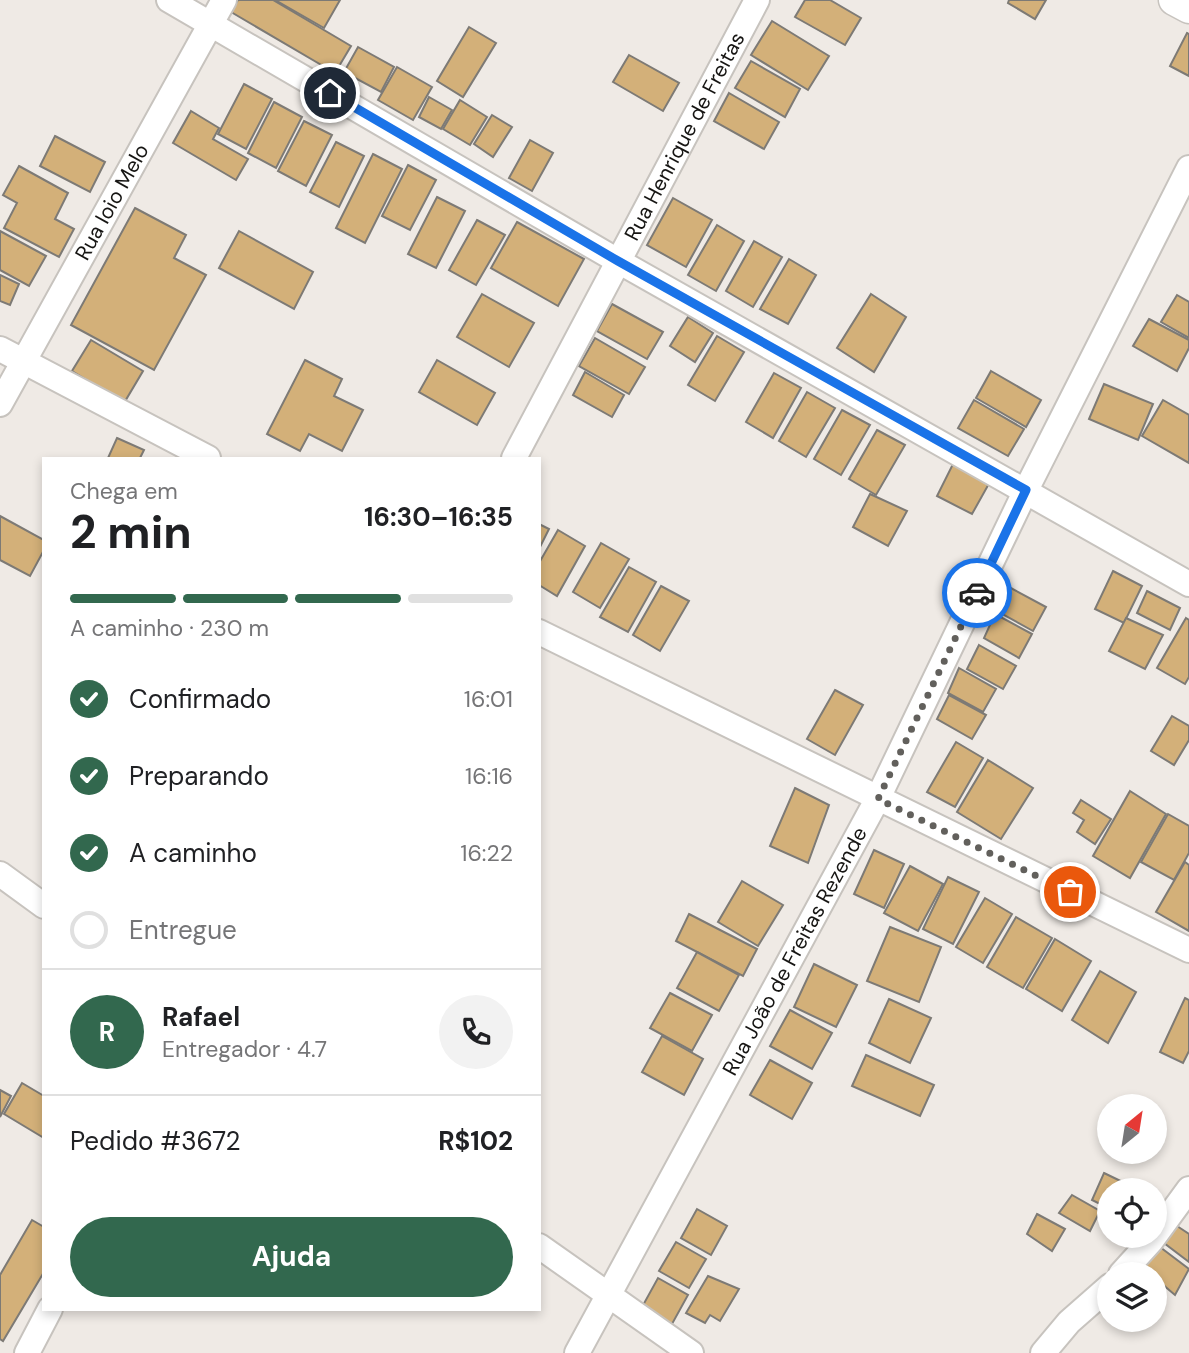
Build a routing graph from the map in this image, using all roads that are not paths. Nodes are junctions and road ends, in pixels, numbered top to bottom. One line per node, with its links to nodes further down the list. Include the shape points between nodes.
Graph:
1 (169, 0): 6 (street)
2 (224, 0): 6 (street, Rua Ioio Melo)
3 (757, 0): 8 (street, Rua Henrique de Freitas)
4 (1174, 0): 5 (street)
5 (1189, 8)
6 (210, 23): 8 (street); 10 (street, Rua Ioio Melo)
7 (1189, 168): 14 (street, Rua João de Freitas Rezende)
8 (618, 261): 13 (street, Rua Henrique de Freitas); 14 (street)
9 (0, 349): 10 (street)
10 (23, 359): 11 (street, Rua Ioio Melo); 12 (street)
11 (0, 404)
12 (206, 457)
13 (515, 457)
14 (1026, 490): 15 (street); 17 (street, Rua João de Freitas Rezende)
15 (1189, 584)
16 (541, 633): 17 (street)
17 (878, 799): 20 (street); 24 (street, Rua João de Freitas Rezende)
18 (0, 874): 19 (street)
19 (42, 905)
20 (1189, 950)
21 (1189, 1189): 23 (street)
22 (541, 1247): 24 (street)
23 (1132, 1262)
24 (609, 1293): 28 (street, Rua João de Freitas Rezende); 29 (street)
25 (1097, 1297): 30 (street)
26 (49, 1311): 27 (street)
27 (27, 1353)
28 (577, 1353)
29 (691, 1353)
30 (1043, 1353)

